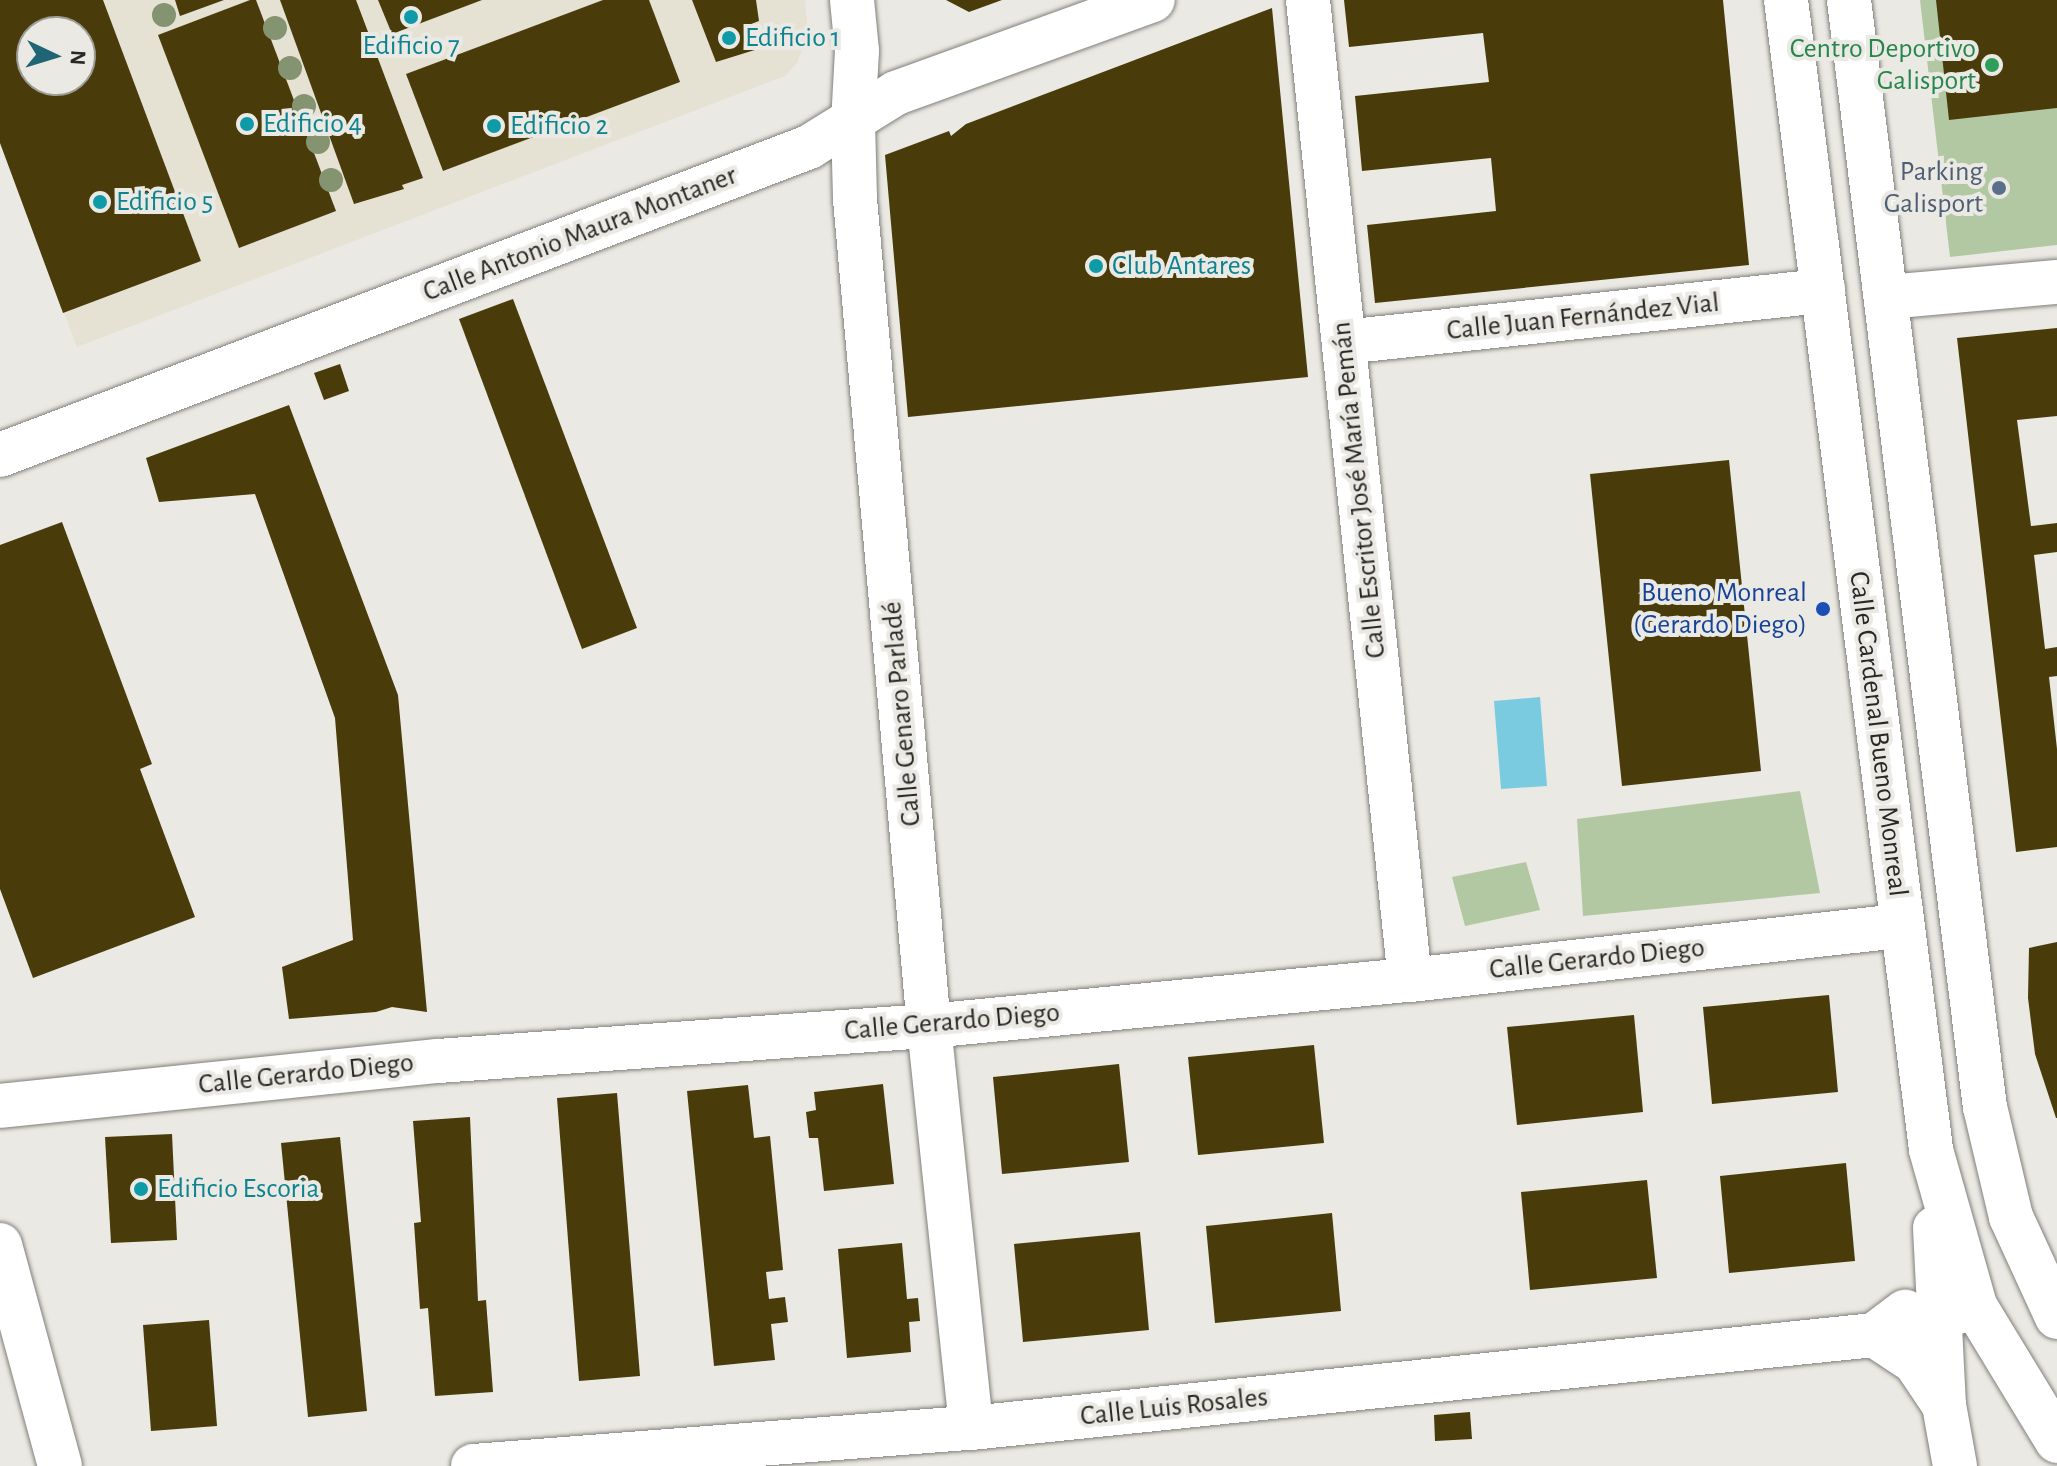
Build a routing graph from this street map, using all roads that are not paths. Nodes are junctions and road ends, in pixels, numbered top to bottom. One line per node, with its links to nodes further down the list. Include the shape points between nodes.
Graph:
1 (852, 0): 6 (street, Calle Genaro Parladé, via 857,51)
2 (1153, 0): 6 (street, Calle Antonio Maura Montaner, via 896,93)
3 (1308, 0): 10 (street, Calle Escritor José María Pemán)
4 (1786, 0): 8 (street, Calle Cardenal Bueno Monreal)
5 (1849, 0): 9 (street)
6 (853, 122): 11 (street, Calle Antonio Maura Montaner, via 809,147); 14 (street, Calle Genaro Parladé, via 855,199)
7 (2057, 282): 9 (street)
8 (1823, 291): 10 (street, Calle Juan Fernández Vial); 12 (street, Calle Cardenal Bueno Monreal)
9 (1888, 297): 19 (street, via 1985,1107 2011,1217)
10 (1344, 342): 13 (street, Calle Escritor José María Pemán)
11 (0, 455)
12 (1902, 926): 13 (street, Calle Gerardo Diego); 16 (street, Calle Cardenal Bueno Monreal)
13 (1410, 980): 14 (street, Calle Gerardo Diego)
14 (929, 1026): 15 (street, Calle Gerardo Diego, via 438,1061); 24 (street, Calle Genaro Parladé)
15 (0, 1106)
16 (1931, 1150): 18 (street); 20 (street, Calle Cardenal Bueno Monreal)
17 (0, 1245): 26 (street)
18 (1937, 1271): 20 (street); 22 (street, via 1917,1301)
19 (2057, 1317)
20 (1955, 1322): 21 (street, Calle Luis Rosales, via 2004,1301 2026,1306); 22 (street, Calle Luis Rosales); 23 (street); 25 (street, Calle Cardenal Bueno Monreal)
21 (2057, 1324)
22 (1874, 1335): 23 (street, via 1915,1362); 24 (street, Calle Luis Rosales)
23 (1944, 1405): 28 (street)
24 (971, 1428): 27 (street, Calle Luis Rosales)
25 (2057, 1441)
26 (60, 1466)
27 (473, 1466)
28 (1955, 1466)

